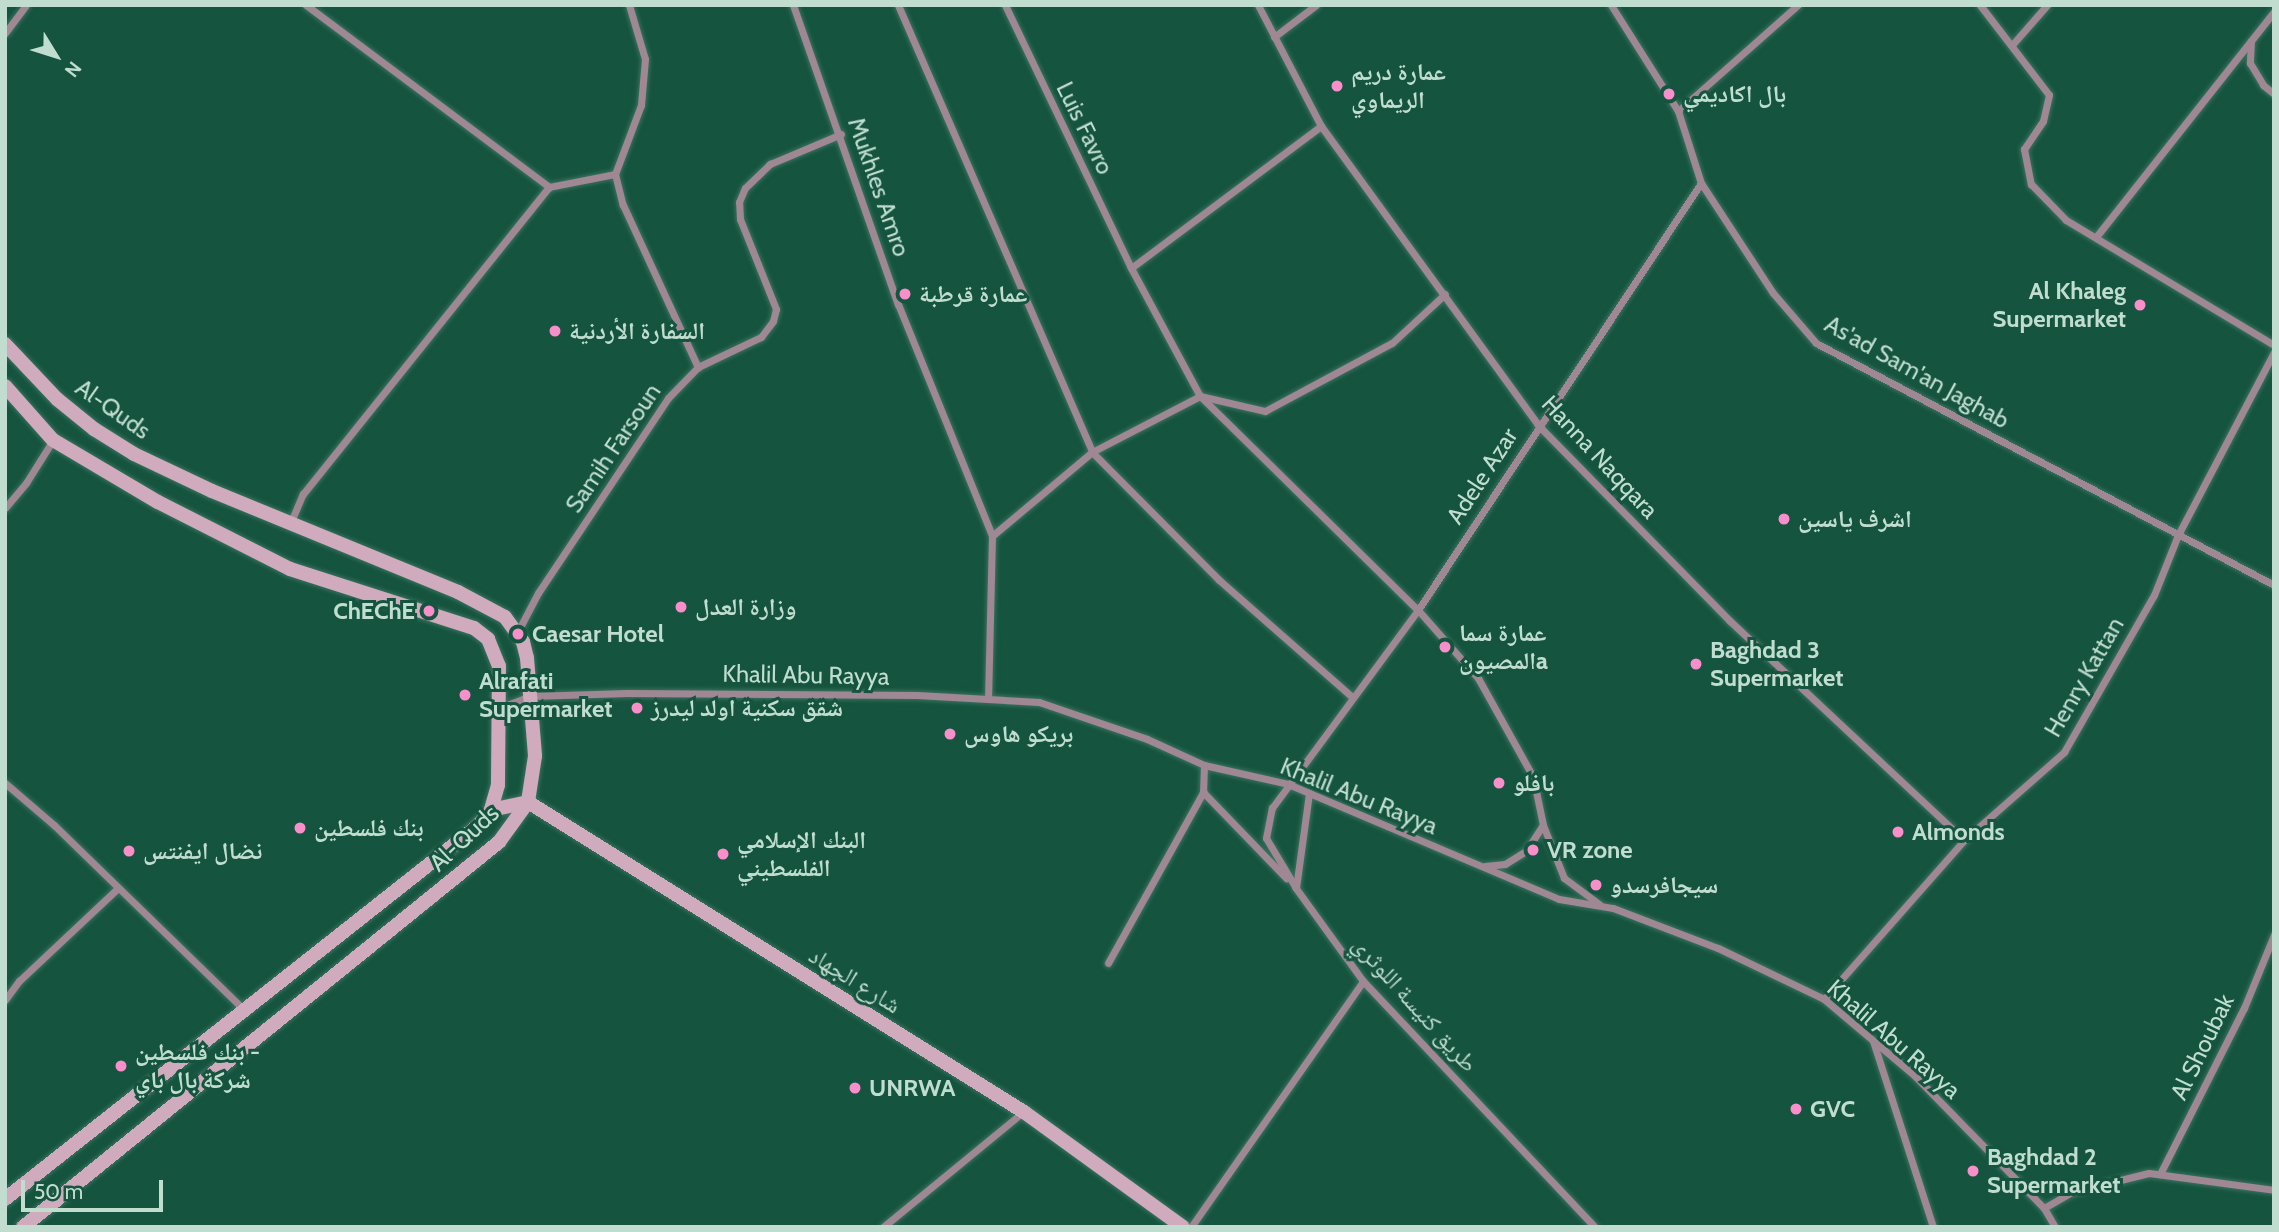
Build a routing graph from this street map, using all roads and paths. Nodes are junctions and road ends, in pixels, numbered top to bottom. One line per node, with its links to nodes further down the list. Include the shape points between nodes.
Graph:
1 (26, 5): 14 (street)
2 (306, 5): 24 (street)
3 (629, 5): 22 (street, via 645,59 641,105)
4 (793, 5): 21 (street, Mukhles Amro)
5 (898, 5): 36 (street)
6 (1005, 5): 26 (street, Luis Favro)
7 (1258, 5): 15 (street, Hanna Naqqara)
8 (1316, 5): 15 (street)
9 (1611, 5): 19 (street, As'ad Sam'an Jaghab)
10 (1798, 5): 19 (street)
11 (1980, 5): 17 (street)
12 (2047, 5): 17 (street)
13 (2274, 12): 16 (street)
14 (5, 33)
15 (1275, 37): 20 (street, Hanna Naqqara)
16 (2251, 41): 18 (street, via 2250,63); 25 (street)
17 (2012, 46): 25 (street, via 2049,95 2043,121 2024,149 2031,184 2066,220)
18 (2274, 94)
19 (1678, 111): 23 (street, As'ad Sam'an Jaghab)
20 (1321, 126): 26 (street); 27 (street, Hanna Naqqara)
21 (841, 134): 31 (street, Samih Farsoun, via 770,164 745,188 739,202 740,219 776,309 773,321 761,337); 40 (street, Mukhles Amro, via 898,304)
22 (615, 174): 24 (street); 31 (street, via 623,205)
23 (1701, 183): 34 (street, Adele Azar); 39 (street, As'ad Sam'an Jaghab, via 1773,293 1816,342)
24 (549, 187): 38 (street, via 303,494)
25 (2096, 237): 29 (street)
26 (1131, 268): 33 (street, Luis Favro)
27 (1446, 294): 33 (street, via 1392,343 1265,411); 34 (street, Hanna Naqqara)
28 (5, 344): 38 (street, Al-Quds, via 57,399 94,429 145,459)
29 (2274, 345)
30 (2274, 352): 39 (street, Henry Kattan)
31 (698, 367): 43 (street, Samih Farsoun, via 668,398 538,593)
32 (5, 386): 35 (street, Al-Quds)
33 (1200, 396): 36 (street); 42 (street, Luis Favro)
34 (1538, 425): 42 (street, Adele Azar); 56 (street, Hanna Naqqara, via 1730,621)
35 (53, 440): 37 (street); 47 (street, Al-Quds, via 258,555 474,628 488,639 499,666)
36 (1092, 452): 40 (street); 45 (street, via 1219,580)
37 (5, 508)
38 (290, 524): 43 (street, Al-Quds, via 486,604)
39 (2178, 534): 41 (street, As'ad Sam'an Jaghab); 56 (street, Henry Kattan, via 2154,595 2064,752)
40 (992, 536): 46 (street)
41 (2274, 585)
42 (1418, 610): 45 (street, Adele Azar); 55 (street, Luis Favro, via 1478,678 1532,777)
43 (517, 633): 44 (street, Al-Quds, via 527,658)
44 (530, 696): 46 (street, Khalil Abu Rayya, via 791,693); 47 (street, Khalil Abu Rayya); 53 (street, Al-Quds, via 535,756)
45 (1352, 697): 50 (street, Adele Azar)
46 (988, 699): 48 (street, Khalil Abu Rayya, via 1039,702 1147,739)
47 (499, 708): 54 (street, Al-Quds, via 498,785)
48 (1204, 765): 50 (street, Khalil Abu Rayya); 51 (street)
49 (5, 783): 58 (street)
50 (1288, 784): 52 (street, Khalil Abu Rayya); 59 (street, Adele Azar, via 1272,808 1266,838)
51 (1203, 793): 59 (street, طريق كنيسة اللوثري); 62 (street)
52 (1309, 793): 57 (street, Khalil Abu Rayya); 59 (street)
53 (528, 802): 54 (street); 68 (street, شارع الجهاد); 73 (street, Al-Quds, via 499,842)
54 (491, 810): 66 (street, Al-Quds, via 475,828)
55 (1544, 825): 57 (street, via 1526,851 1505,864); 60 (street, Luis Favro, via 1564,878)
56 (1964, 840): 64 (street, Henry Kattan)
57 (1482, 866): 60 (street, Khalil Abu Rayya, via 1559,900)
58 (118, 888): 65 (street, via 19,981); 66 (street)
59 (1296, 888): 63 (street, طريق كنيسة اللوثري)
60 (1603, 907): 64 (street, Khalil Abu Rayya, via 1718,948)
61 (2274, 935): 69 (street, Al Shoubak, via 2244,1008)
62 (1108, 963)
63 (1363, 981): 76 (street); 77 (street, طريق كنيسة اللوثري)
64 (1824, 999): 67 (street, Khalil Abu Rayya)
65 (5, 1000)
66 (243, 1009): 71 (street, Al-Quds)
67 (1873, 1040): 72 (street, Khalil Abu Rayya, via 1915,1076); 78 (street)
68 (1024, 1112): 74 (street); 75 (street, شارع الجهاد)
69 (2160, 1174): 70 (street); 72 (street, via 2072,1192)
70 (2274, 1190)
71 (5, 1199)
72 (2044, 1208): 79 (street, Khalil Abu Rayya)
73 (23, 1227)
74 (883, 1227)
75 (1183, 1227)
76 (1191, 1227)
77 (1595, 1227)
78 (1933, 1227)
79 (2056, 1227)

